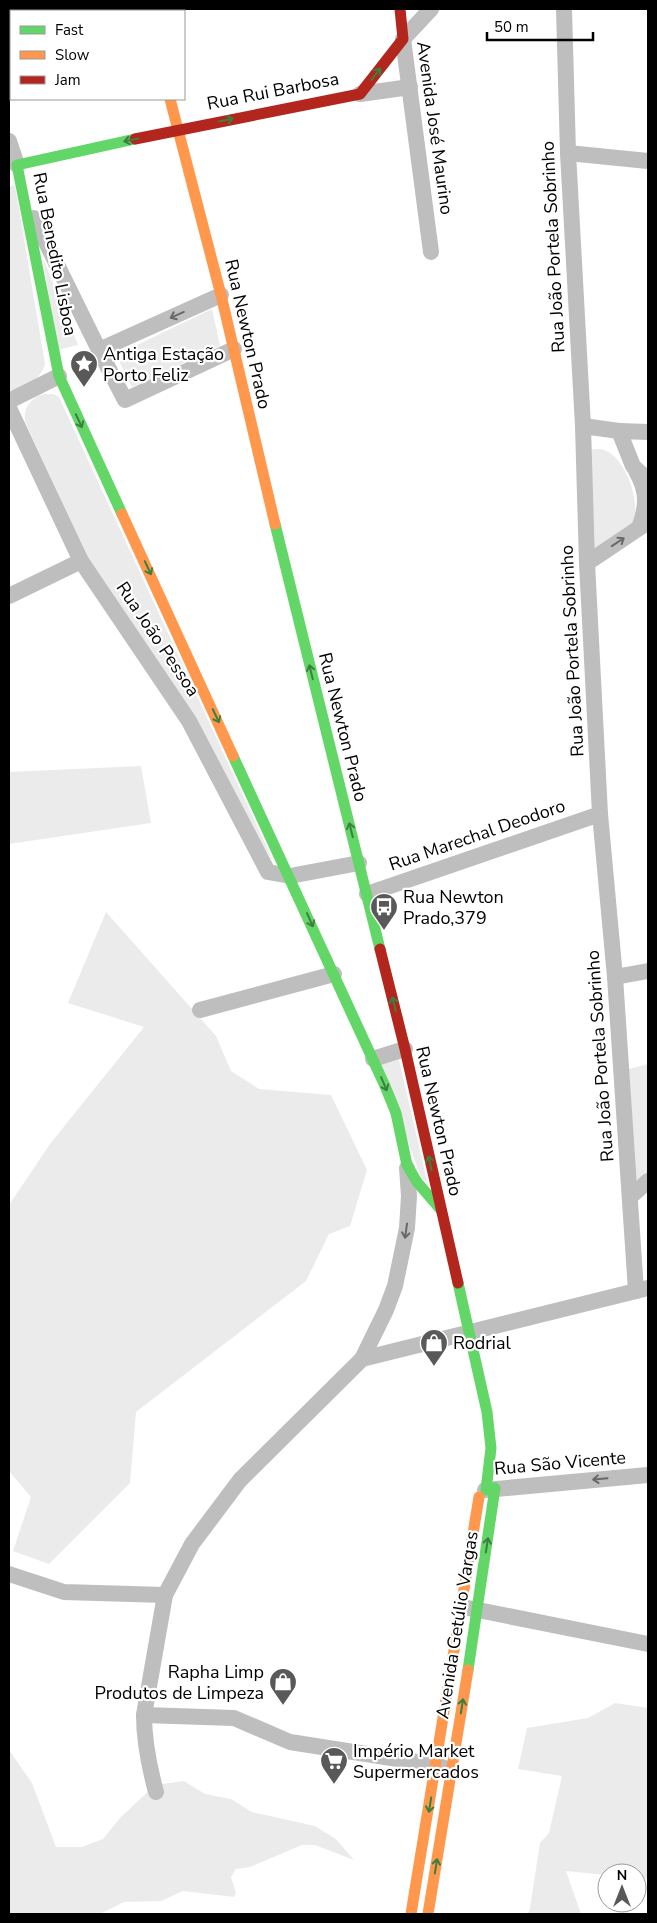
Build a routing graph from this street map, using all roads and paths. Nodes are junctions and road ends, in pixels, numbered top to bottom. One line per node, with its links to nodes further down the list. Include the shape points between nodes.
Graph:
1 (400, 9): 4 (street, Avenida José Maurino)
2 (431, 9): 4 (street, Rua Rui Barbosa)
3 (564, 9): 10 (street, Rua João Portela Sobrinho)
4 (403, 39): 5 (street, Avenida José Maurino); 6 (street, Rua Rui Barbosa, one-way to 4)
5 (410, 87): 6 (street, Rua Rui Barbosa); 14 (street, Avenida José Maurino)
6 (360, 94): 8 (street, Rua Rui Barbosa, one-way to 6)
7 (170, 100): 8 (street, Rua Newton Prado)
8 (178, 130): 12 (street, Rua Rui Barbosa, one-way to 12); 15 (street, Rua Newton Prado)
9 (9, 141): 12 (street, Rua Benedito Lisboa)
10 (568, 153): 11 (street); 21 (street, Rua João Portela Sobrinho)
11 (648, 161)
12 (17, 165): 13 (street, Rua Benedito Lisboa)
13 (26, 203): 17 (street); 18 (street, Rua Benedito Lisboa)
14 (431, 252)
15 (221, 295): 16 (street, Rua Newton Prado); 17 (street, one-way to 17)
16 (234, 349): 17 (street, via 125,400); 31 (street, Rua Newton Prado, one-way to 16, via 288,582)
17 (99, 350)
18 (59, 376): 19 (street); 32 (street, Rua Benedito Lisboa, one-way to 32)
19 (9, 401)
20 (9, 408): 27 (street, Rua João Pessoa)
21 (583, 426): 22 (street); 28 (street, Rua João Portela Sobrinho)
22 (619, 431): 23 (street); 24 (street)
23 (648, 432)
24 (633, 466): 25 (street); 26 (street, via 643,483)
25 (648, 480)
26 (644, 525): 28 (street, one-way to 26)
27 (81, 561): 29 (street); 32 (street, Rua João Pessoa, via 189,721 268,872)
28 (587, 563): 30 (street, Rua João Portela Sobrinho)
29 (9, 596)
30 (600, 814): 33 (street, Rua Marechal Deodoro); 36 (street, Rua João Portela Sobrinho)
31 (359, 863): 32 (street); 33 (street, Rua Newton Prado)
32 (290, 876): 35 (street, Rua Benedito Lisboa, one-way to 35)
33 (367, 894): 38 (street, Rua Newton Prado, one-way to 33)
34 (648, 972): 36 (street)
35 (334, 974): 37 (street); 39 (street, Rua Benedito Lisboa)
36 (615, 977): 42 (street, Rua João Portela Sobrinho)
37 (200, 1010)
38 (405, 1049): 39 (street); 43 (street, Rua Newton Prado, one-way to 38)
39 (373, 1059): 40 (street, Rua Benedito Lisboa, one-way to 40, via 396,1114)
40 (407, 1165): 43 (street); 46 (street, one-way to 46, via 410,1196 402,1258 386,1310)
41 (648, 1181): 42 (street)
42 (630, 1197): 44 (street, Rua João Portela Sobrinho)
43 (441, 1210): 45 (street, Rua Newton Prado)
44 (642, 1290): 45 (street)
45 (470, 1334): 46 (street); 48 (street, Avenida Getúlio Vargas, via 487,1412 491,1448)
46 (362, 1359): 50 (street, via 240,1480 192,1544)
47 (648, 1475): 48 (street, Rua São Vicente, one-way to 48)
48 (486, 1492): 51 (street, Avenida Getúlio Vargas); 52 (street, Avenida Getúlio Vargas, one-way to 48)
49 (9, 1574): 50 (street, via 64,1592)
50 (165, 1595): 54 (street)
51 (461, 1607): 52 (street); 55 (street, Avenida Getúlio Vargas)
52 (478, 1610): 53 (street); 56 (street, Avenida Getúlio Vargas, one-way to 52)
53 (648, 1644)
54 (144, 1714): 55 (street, via 234,1718 290,1742); 57 (street, via 147,1761)
55 (436, 1765): 56 (street); 58 (street, Avenida Getúlio Vargas, one-way to 58)
56 (451, 1770): 59 (street, Avenida Getúlio Vargas, one-way to 56)
57 (156, 1792)
58 (417, 1884): 59 (street); 60 (street, Avenida Getúlio Vargas)
59 (433, 1887): 61 (street, Avenida Getúlio Vargas)
60 (411, 1914)
61 (428, 1914)

